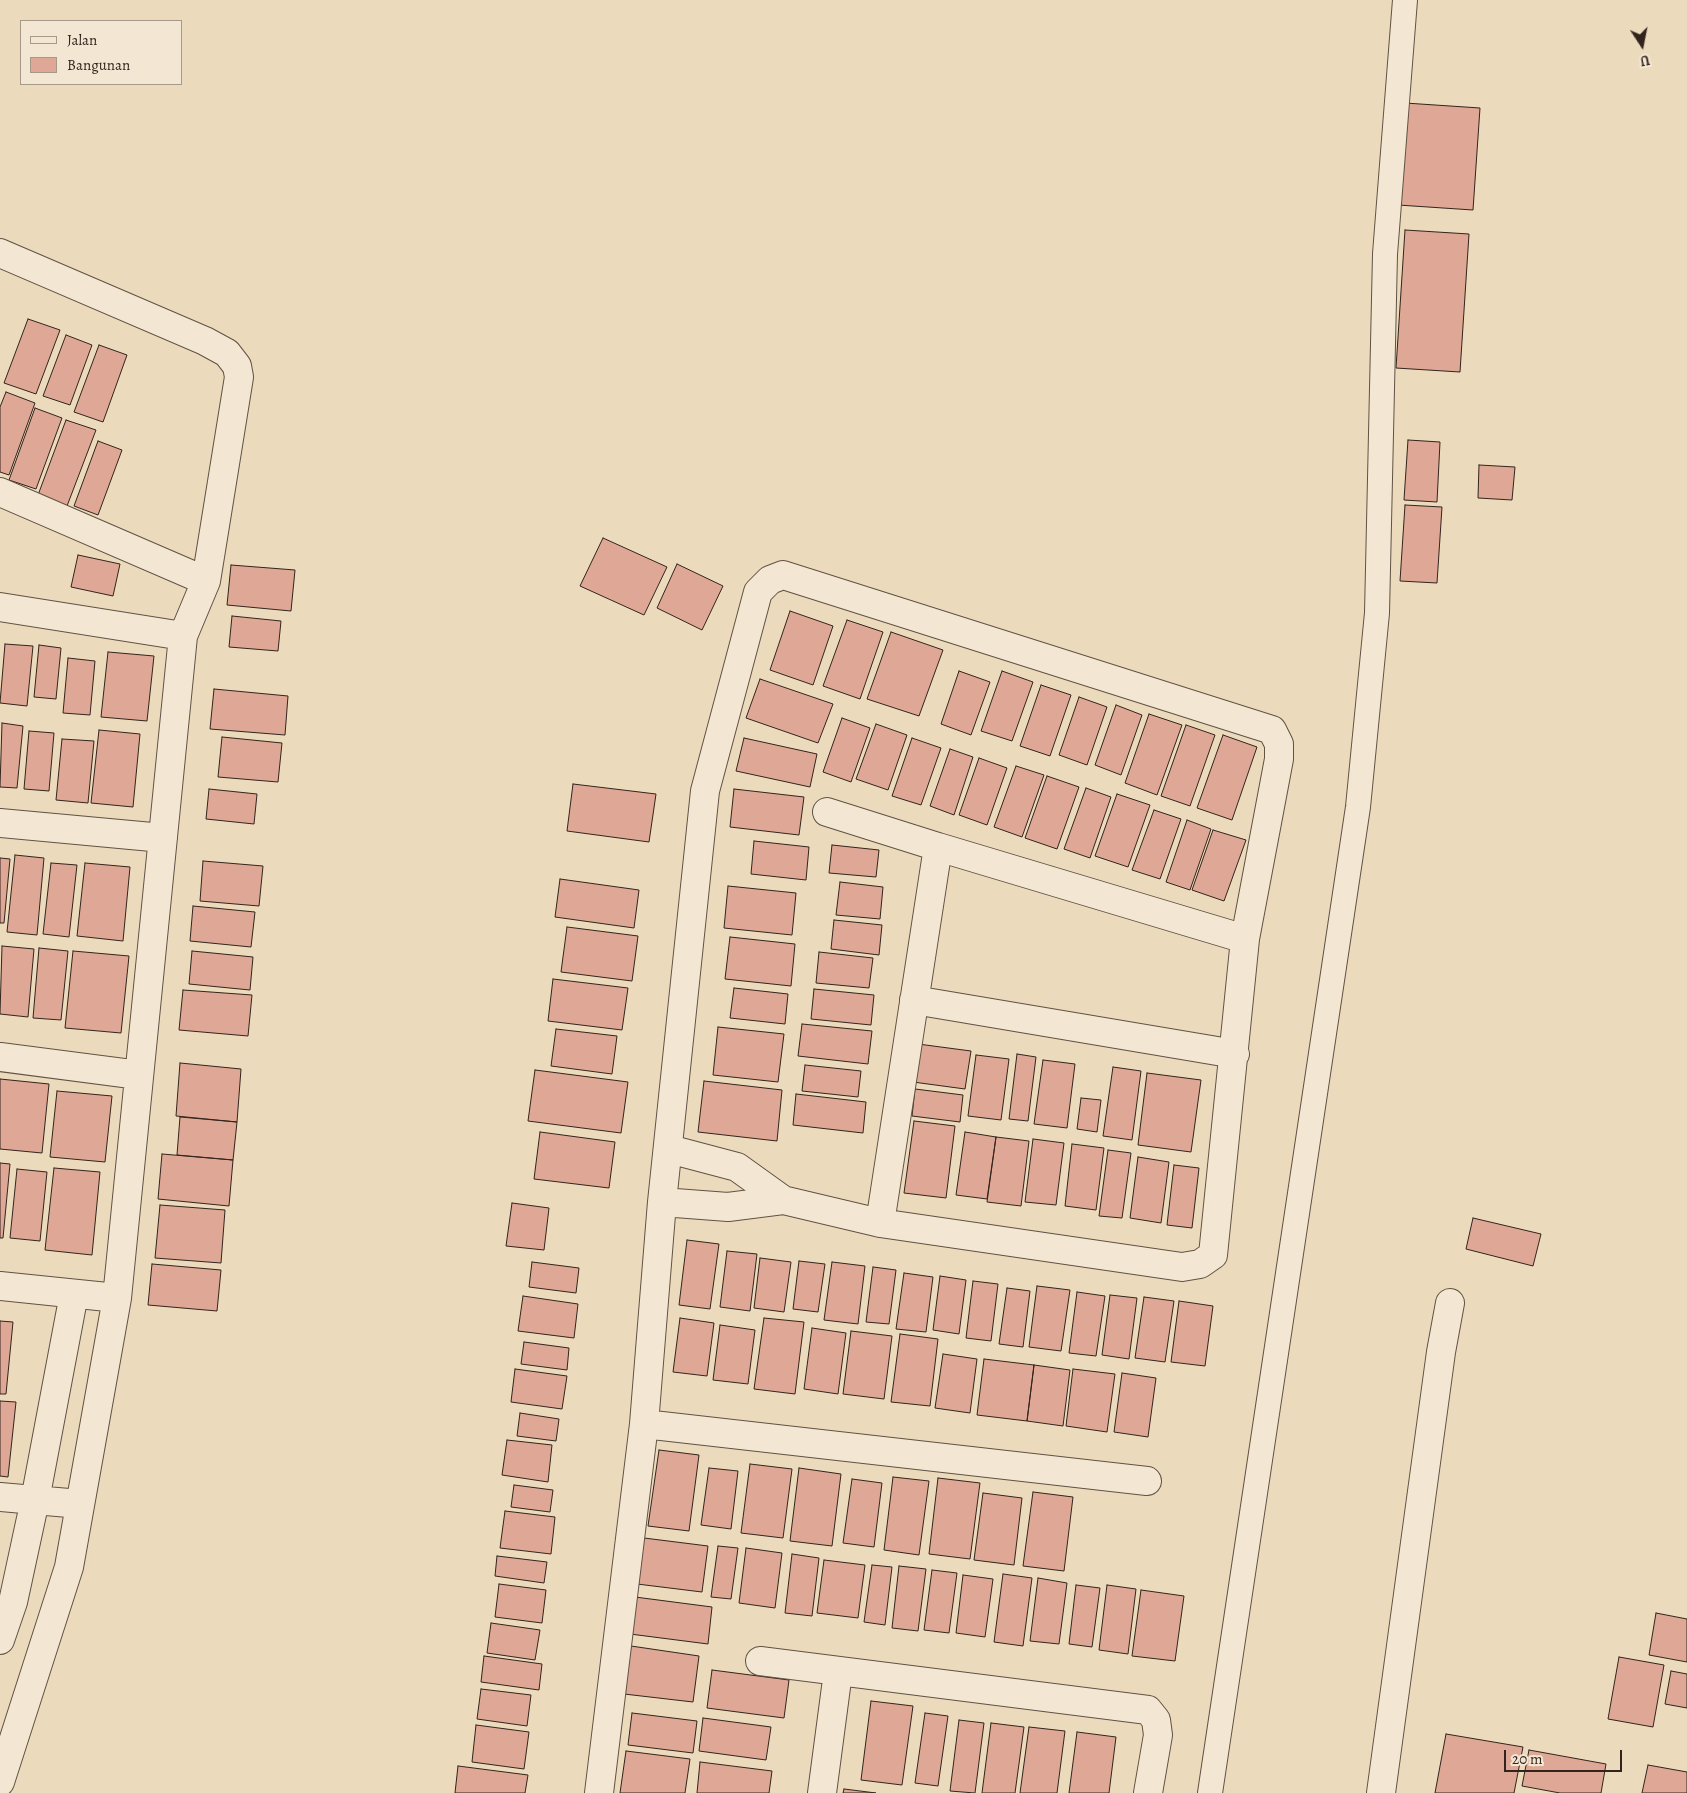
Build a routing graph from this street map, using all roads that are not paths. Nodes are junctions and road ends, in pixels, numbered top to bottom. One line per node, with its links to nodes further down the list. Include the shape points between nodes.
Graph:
1 (1405, 0): 36 (lane, via 1386,254 1378,613 1358,807)
2 (0, 253): 4 (street, via 205,341 233,359 239,377 238,390)
3 (0, 492): 4 (street)
4 (206, 580): 6 (street)
5 (0, 608): 6 (street)
6 (183, 636): 9 (street)
7 (827, 812): 10 (street)
8 (0, 823): 9 (street)
9 (163, 838): 15 (street)
10 (938, 847): 11 (street); 12 (street)
11 (1245, 939): 13 (street); 16 (street, via 1280,759 1279,744 1272,730 783,575 770,580 758,592 705,791)
12 (914, 1000): 13 (street); 19 (street)
13 (1235, 1054): 19 (street, via 1213,1255 1200,1264 1182,1267)
14 (0, 1057): 15 (street)
15 (139, 1075): 22 (street)
16 (669, 1149): 17 (street, via 737,1167); 18 (street)
17 (783, 1200): 18 (street, via 728,1207); 19 (street)
18 (662, 1202): 24 (street)
19 (880, 1223)
20 (0, 1286): 21 (street)
21 (74, 1294): 22 (street); 27 (street)
22 (117, 1298): 28 (street)
23 (1450, 1303): 37 (street)
24 (644, 1424): 25 (street); 33 (street)
25 (1147, 1481)
26 (0, 1497): 27 (street)
27 (35, 1500): 28 (street); 29 (street, via 13,1602)
28 (80, 1504): 32 (street, via 69,1567)
29 (0, 1640)
30 (760, 1662): 31 (street)
31 (838, 1672): 34 (street); 35 (street, via 1148,1710 1156,1720 1158,1736)
32 (0, 1782)
33 (599, 1793)
34 (822, 1793)
35 (1148, 1793)
36 (1210, 1793)
37 (1381, 1793)

